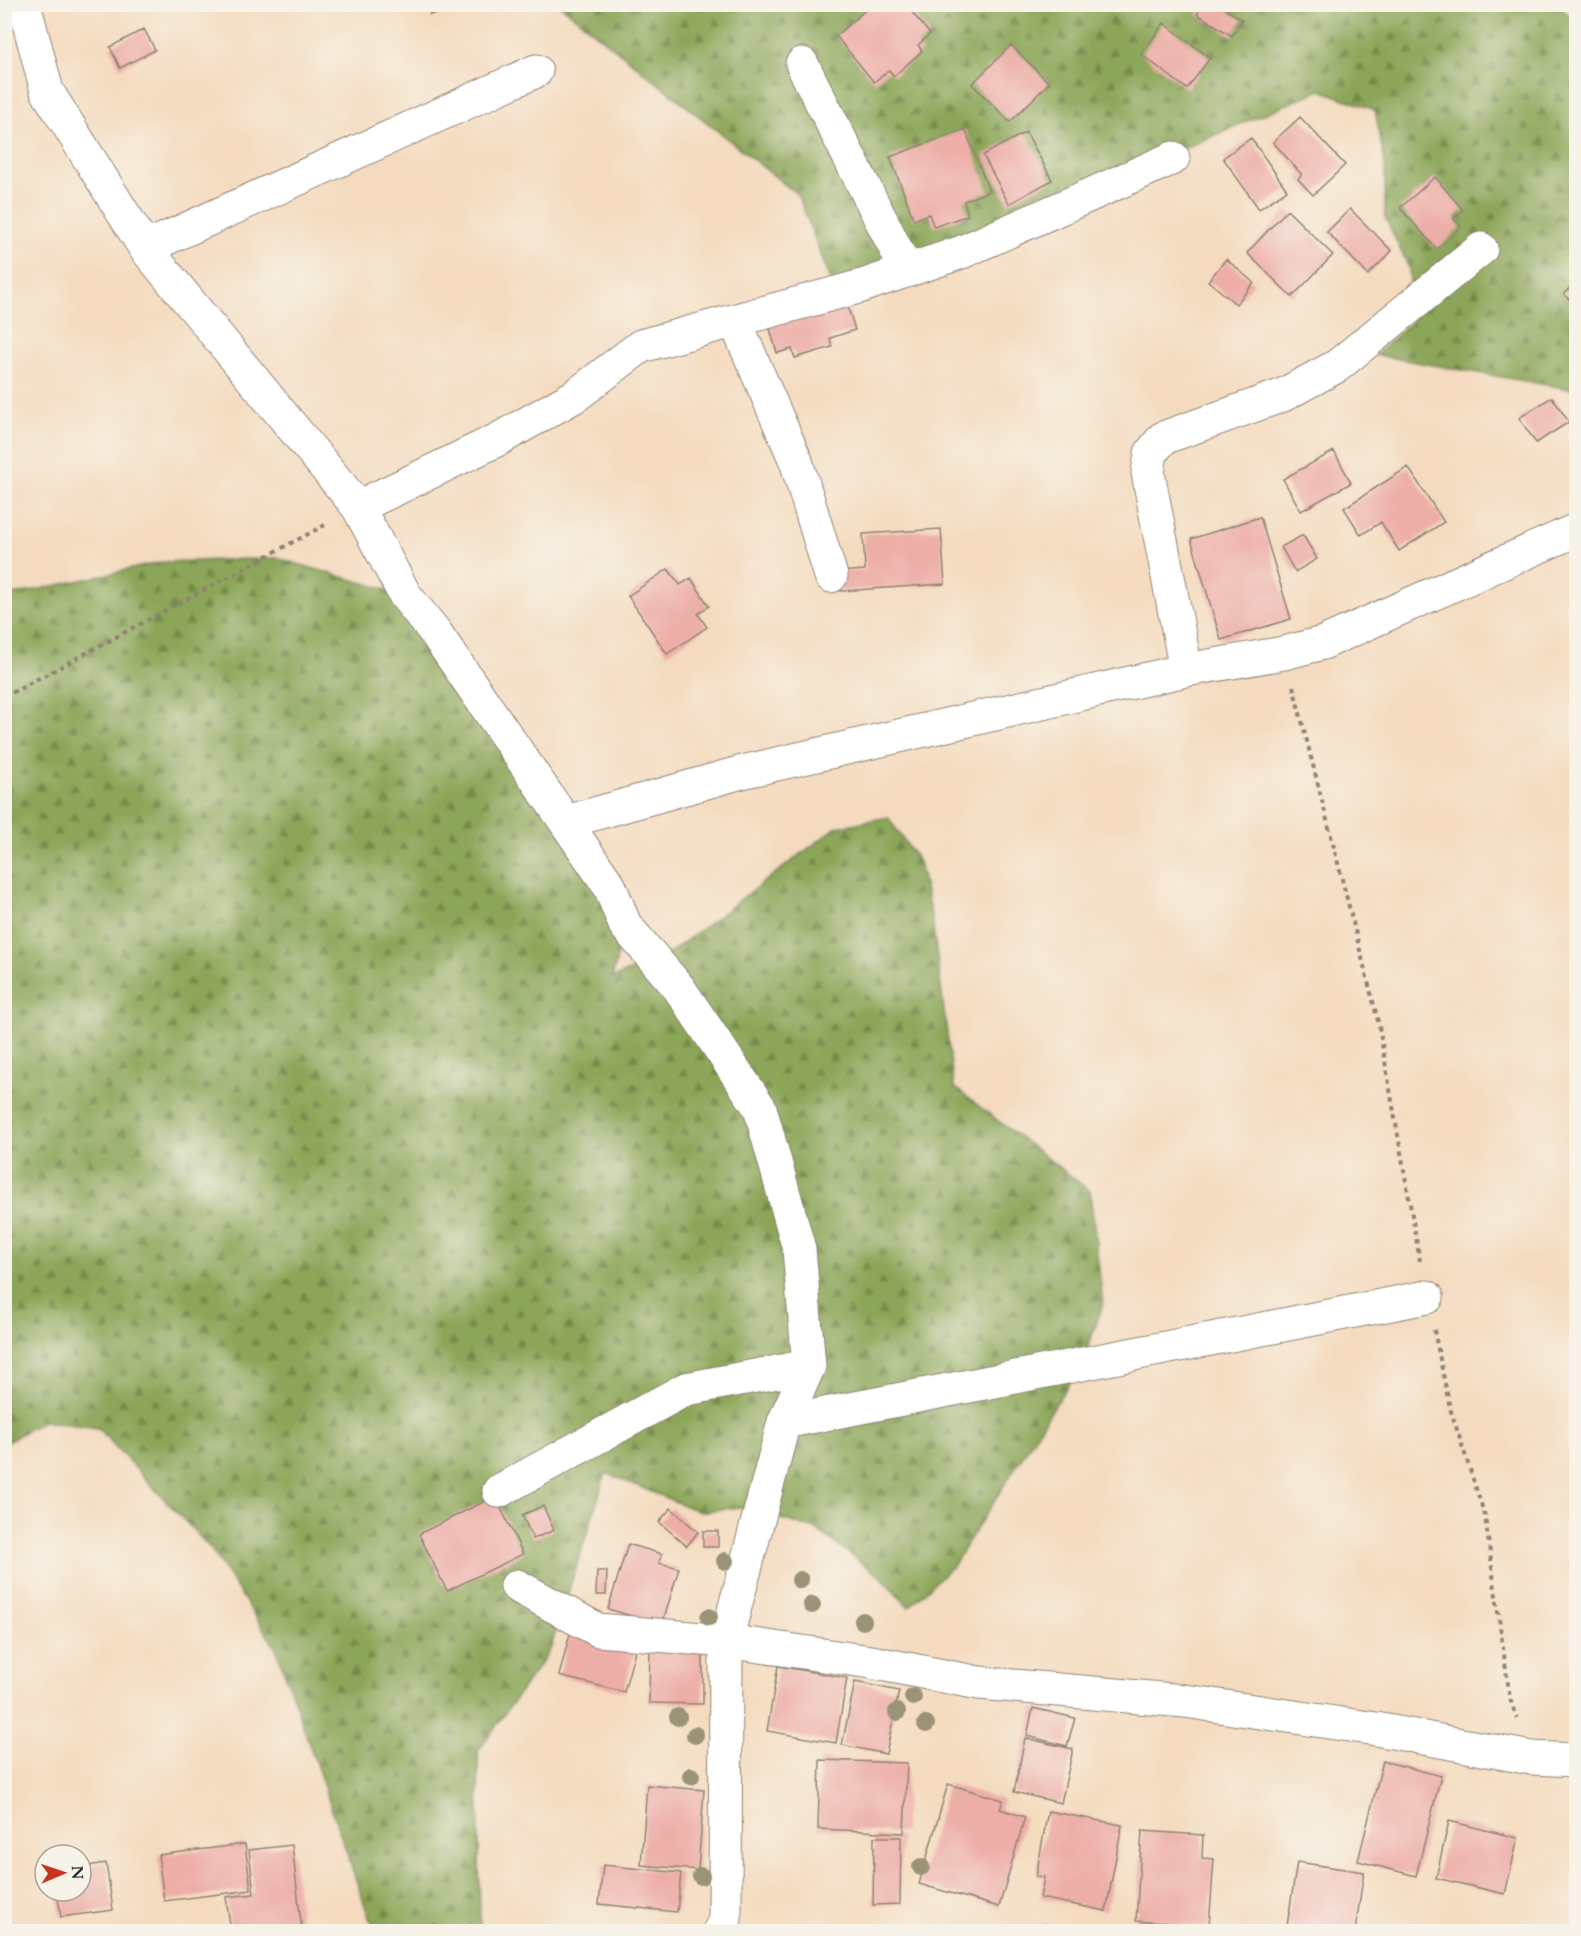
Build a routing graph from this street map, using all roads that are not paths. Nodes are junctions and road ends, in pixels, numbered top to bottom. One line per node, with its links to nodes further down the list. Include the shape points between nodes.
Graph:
1 (24, 4): 5 (street, via 47,92)
2 (802, 64): 7 (street)
3 (536, 71): 5 (street)
4 (1173, 158): 7 (street, via 962,252)
5 (145, 248): 9 (street)
6 (1481, 249): 12 (street, via 1337,366 1283,395 1163,438 1151,453 1148,473)
7 (907, 271): 8 (street)
8 (735, 321): 9 (street, via 641,346 575,396 499,439); 11 (street, via 796,461)
9 (358, 507): 13 (street, via 405,595 435,632)
10 (1576, 530): 12 (street, via 1323,643)
11 (831, 576)
12 (1186, 670): 13 (street, via 742,772)
13 (566, 822): 15 (street, via 610,887 625,925 679,988 759,1108 799,1249)
14 (1427, 1297): 16 (street)
15 (809, 1366): 16 (street); 17 (street, via 686,1389)
16 (784, 1422): 19 (street)
17 (499, 1491)
18 (518, 1586): 19 (street, via 598,1630)
19 (726, 1641): 20 (street, via 871,1662 979,1683 1185,1701 1376,1729 1531,1758); 21 (street, via 725,1920)
20 (1576, 1760)
21 (719, 1932)

